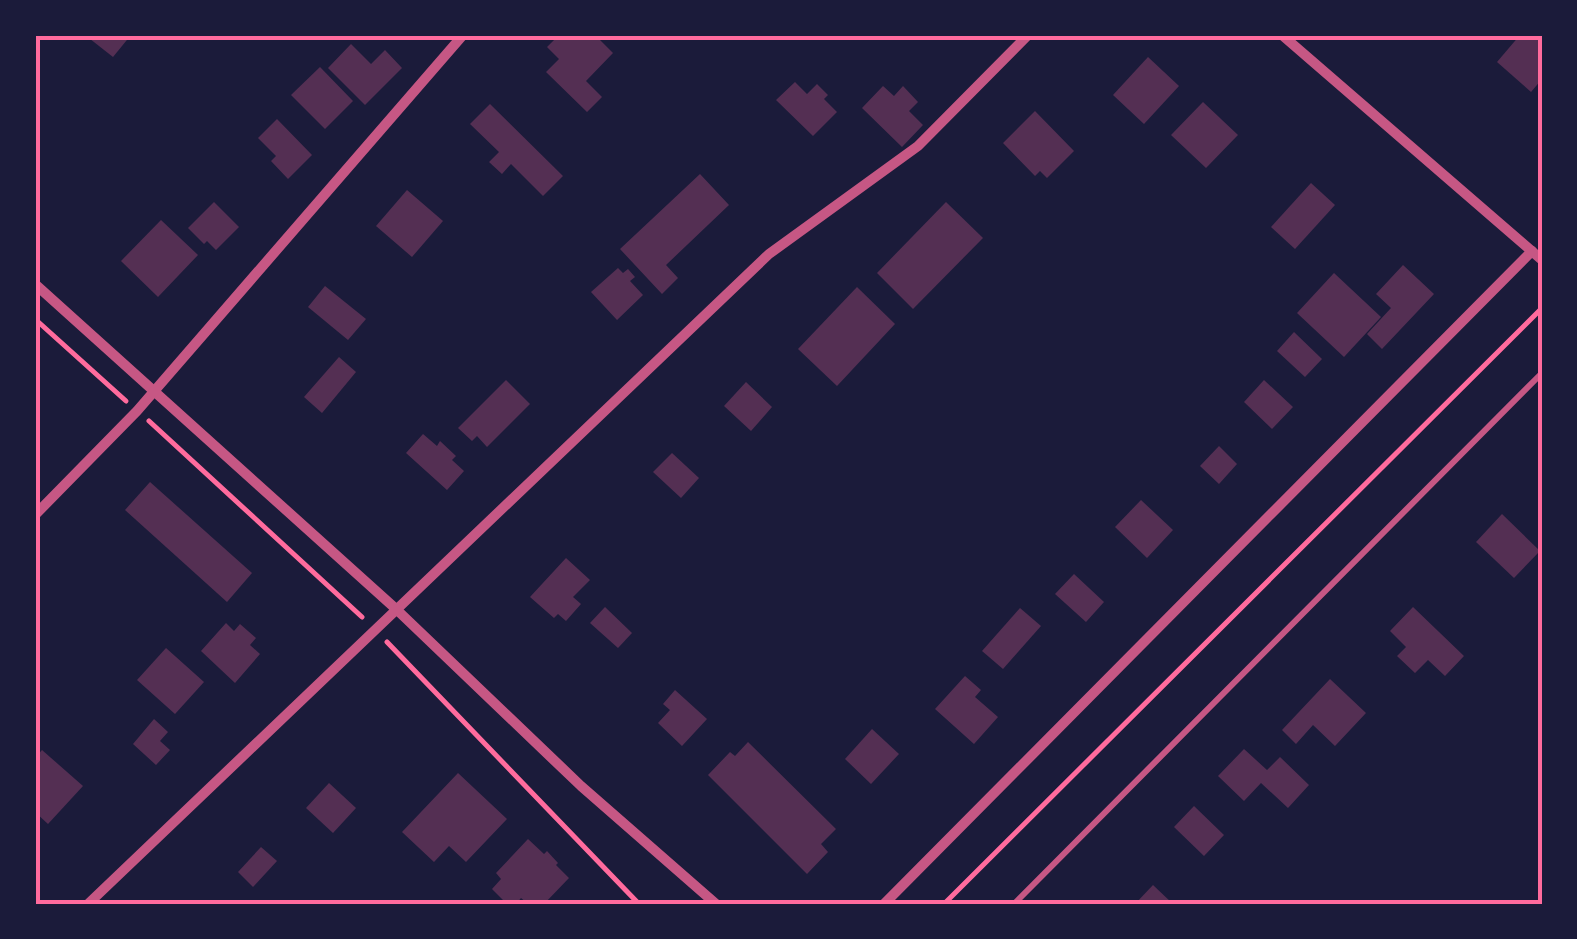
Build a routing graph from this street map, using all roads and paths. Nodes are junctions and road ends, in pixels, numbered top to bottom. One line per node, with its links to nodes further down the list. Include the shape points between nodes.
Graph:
1 (463, 35): 10 (street)
2 (1028, 35): 13 (street, via 918,146 769,254)
3 (1282, 35): 4 (street)
4 (1532, 251): 5 (street); 18 (street)
5 (1542, 260)
6 (35, 284): 10 (street)
7 (1542, 308): 19 (path)
8 (35, 319): 11 (path)
9 (1542, 373): 20 (lane)
10 (153, 391): 11 (street); 13 (street)
11 (137, 411): 12 (street); 14 (path)
12 (35, 515)
13 (396, 609): 14 (street); 17 (street)
14 (374, 629): 15 (street); 16 (path)
15 (88, 904)
16 (639, 904)
17 (716, 904)
18 (884, 904)
19 (944, 904)
20 (1014, 904)

